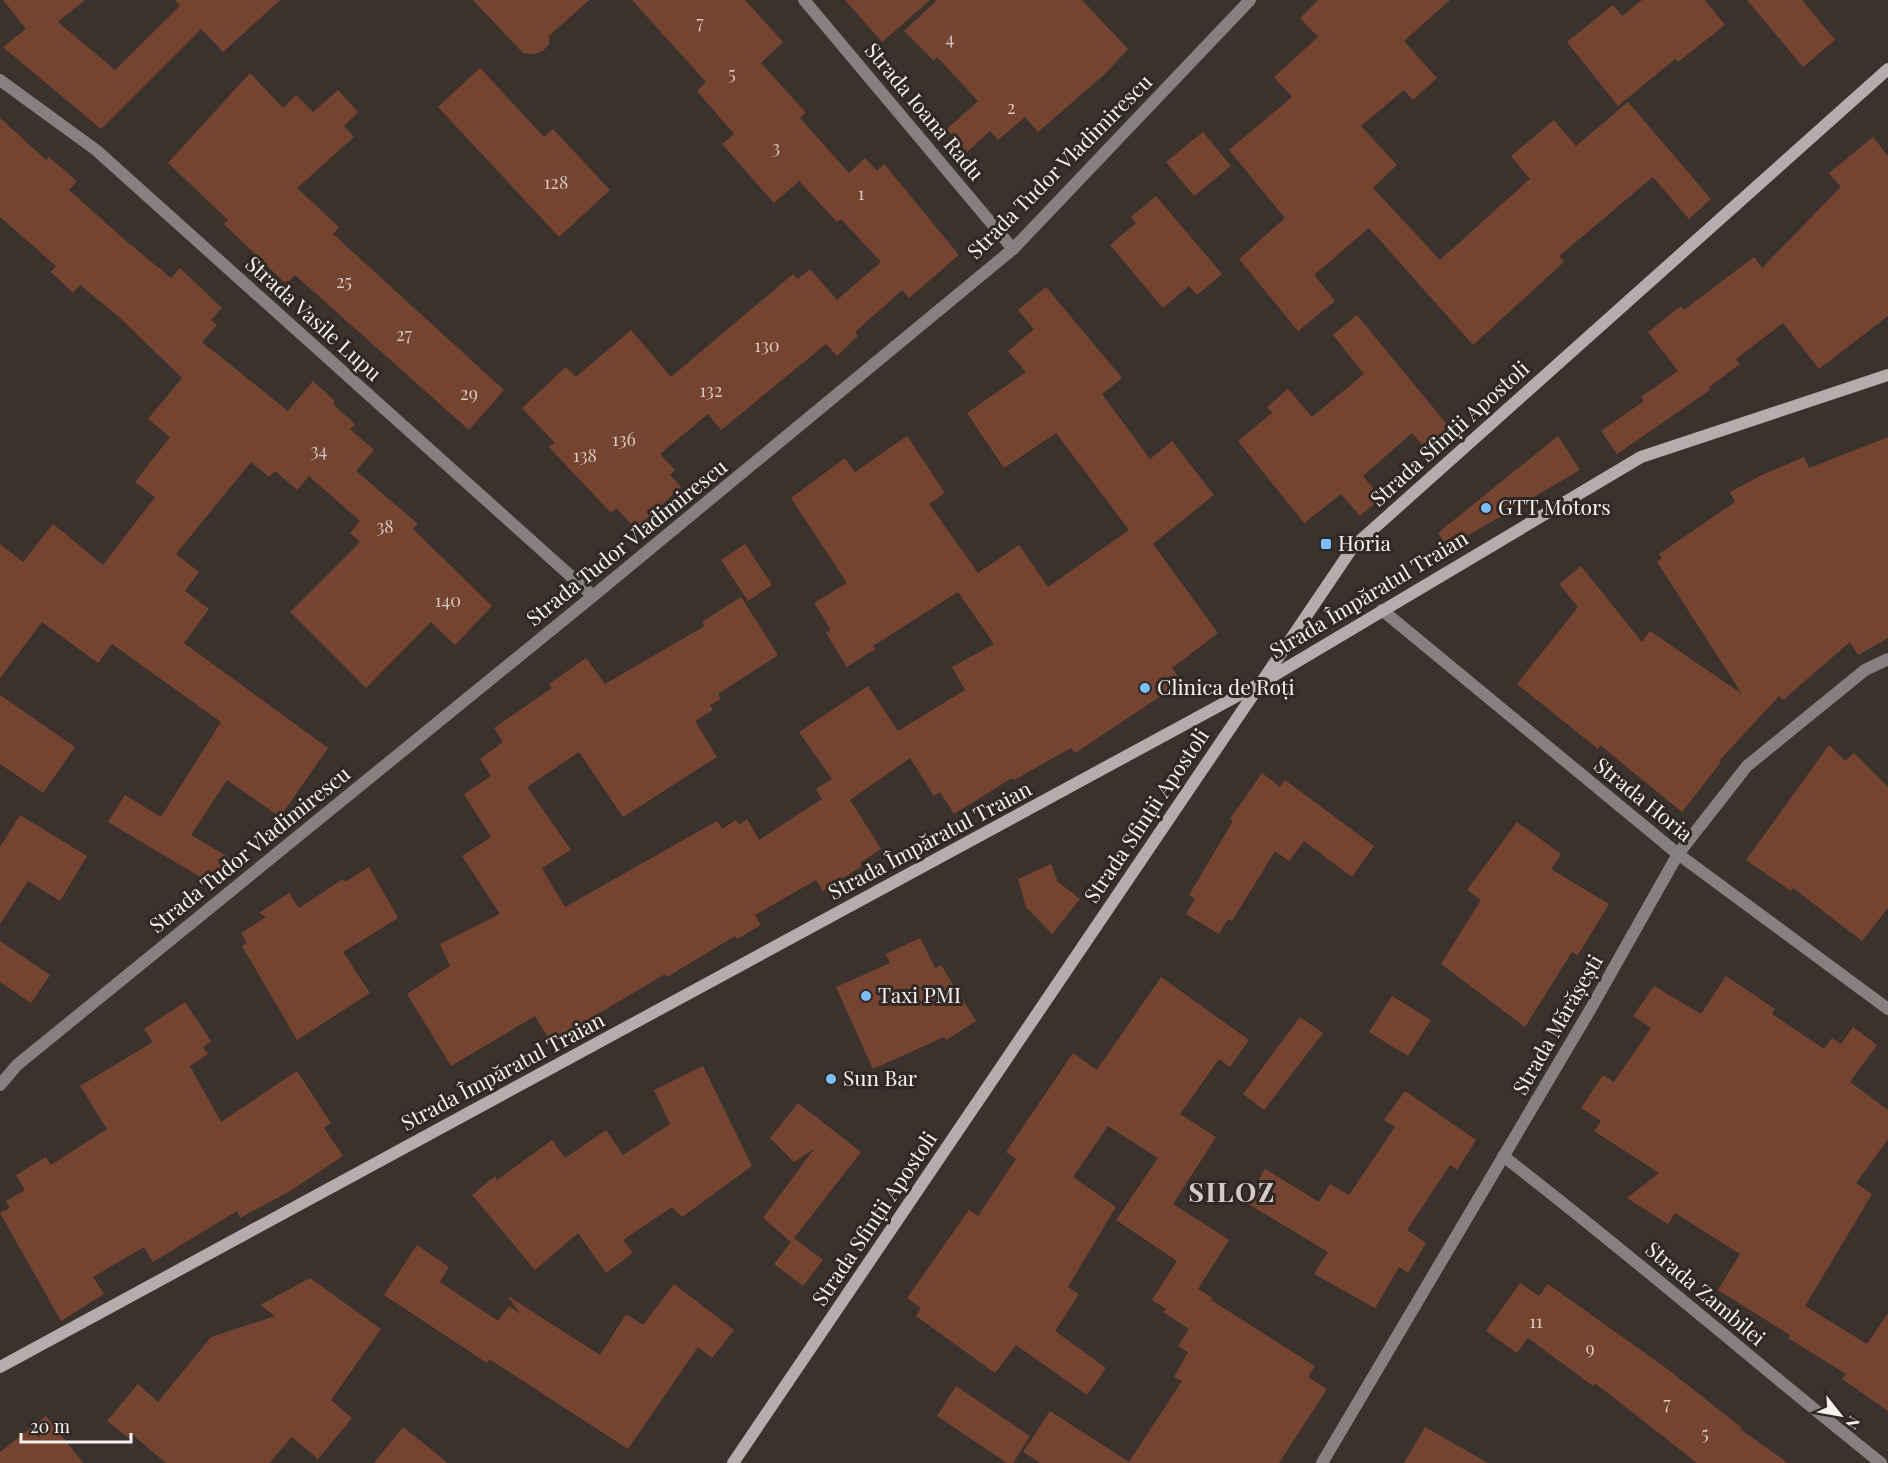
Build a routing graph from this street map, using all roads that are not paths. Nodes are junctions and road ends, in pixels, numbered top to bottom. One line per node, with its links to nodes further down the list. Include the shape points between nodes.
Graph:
1 (804, 0): 5 (street, Strada Ioana Radu)
2 (1250, 0): 5 (street, Strada Tudor Vladimirescu)
3 (1888, 69): 10 (street, Strada Sfinții Apostoli, via 1353,547)
4 (0, 80): 7 (street, Strada Vasile Lupu, via 96,150)
5 (1013, 249): 7 (street, Strada Tudor Vladimirescu)
6 (1888, 375): 8 (street, Strada Împăratul Traian, via 1641,458)
7 (593, 596): 13 (street, Strada Tudor Vladimirescu, via 17,1065)
8 (1382, 610): 10 (street, Strada Împăratul Traian); 11 (street, Strada Horia)
9 (1888, 659): 11 (street, Strada Mărășești, via 1865,670 1747,766)
10 (1261, 683): 15 (street, Strada Împăratul Traian); 16 (street, Strada Sfinții Apostoli)
11 (1678, 854): 12 (street, Strada Horia); 14 (street, Strada Mărășești)
12 (1888, 1009)
13 (0, 1085)
14 (1503, 1156): 17 (street, Strada Mărășești); 18 (street, Strada Zambilei, via 1599,1229 1759,1366)
15 (0, 1367)
16 (733, 1463)
17 (1322, 1463)
18 (1881, 1463)

